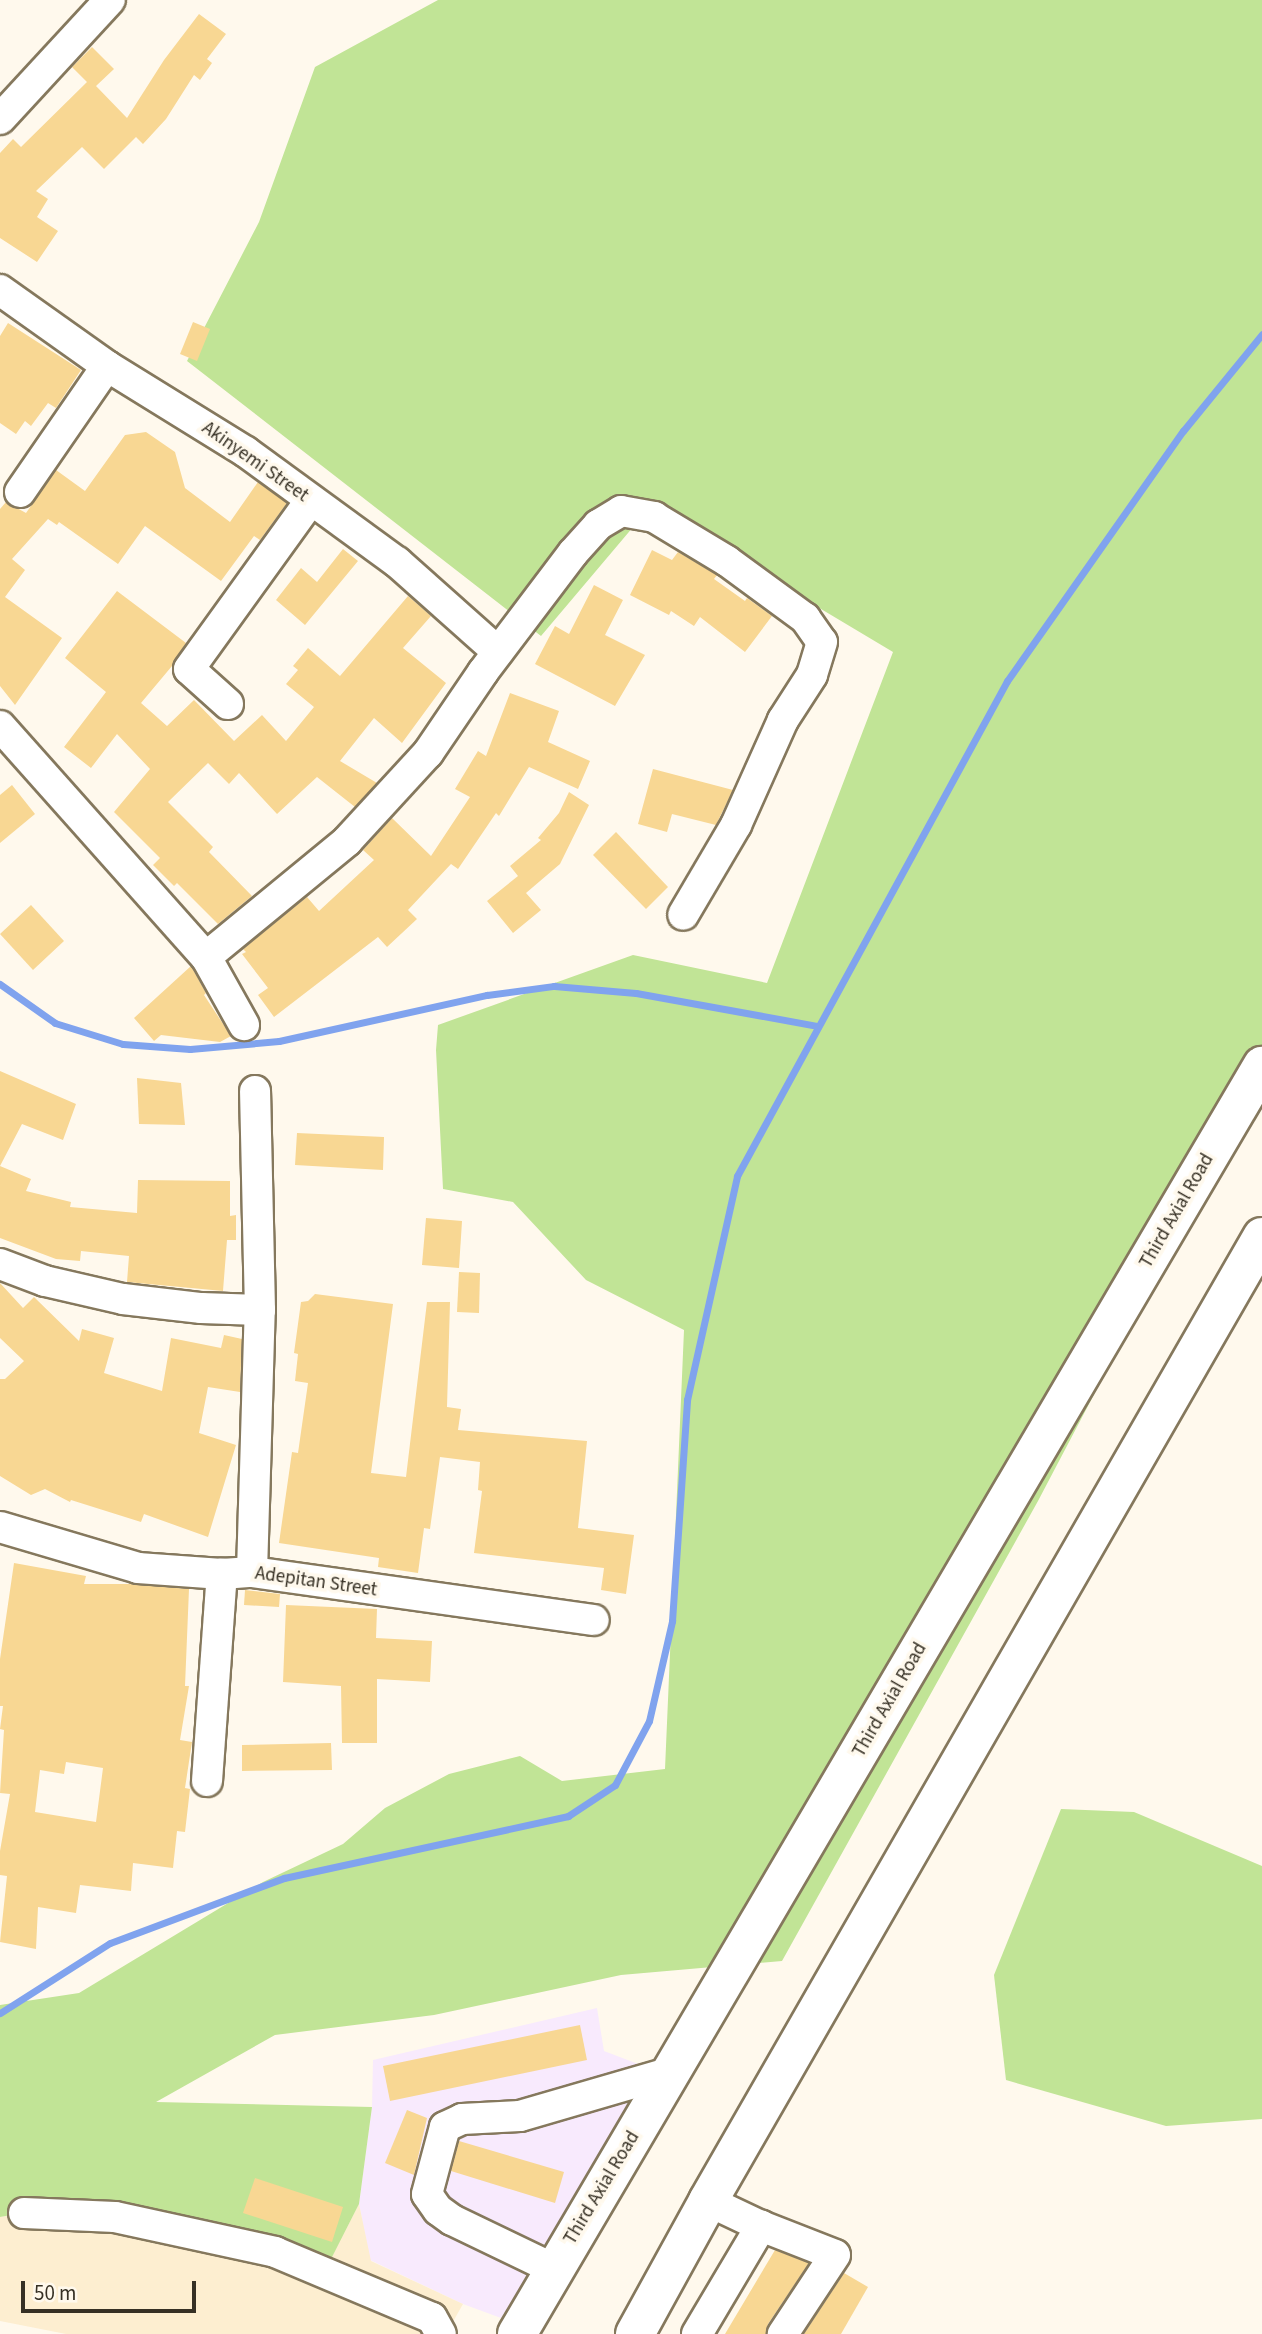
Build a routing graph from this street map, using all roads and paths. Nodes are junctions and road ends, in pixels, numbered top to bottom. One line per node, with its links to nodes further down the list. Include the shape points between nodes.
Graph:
1 (110, 0): 2 (street)
2 (0, 119)
3 (0, 290): 4 (street, Akinyemi Street)
4 (107, 366): 5 (street); 6 (street, Akinyemi Street, via 246,452)
5 (20, 492)
6 (311, 500): 7 (street, Akinyemi Street, via 397,562); 8 (street, via 189,669)
7 (498, 652): 10 (street, via 573,553 598,525 621,511 654,517 727,561 805,618 817,634 822,642 812,675 783,720 736,825); 11 (street, via 428,753 347,841)
8 (228, 704)
9 (0, 726): 11 (street)
10 (683, 915)
11 (206, 957): 12 (street)
12 (244, 1025)
13 (1262, 1066): 23 (highway, Third Axial Road)
14 (255, 1091): 17 (street)
15 (1262, 1237): 24 (highway)
16 (0, 1264): 17 (street, via 45,1281 123,1299)
17 (260, 1310): 19 (street)
18 (0, 1527): 20 (street, Adepitan Street, via 138,1567)
19 (252, 1572): 20 (street, Adepitan Street); 21 (street, Adepitan Street)
20 (222, 1574): 22 (street)
21 (594, 1620)
22 (207, 1781)
23 (671, 2072): 27 (highway, Third Axial Road); 27 (street, via 520,2116 462,2119 445,2127 427,2194 439,2210)
24 (709, 2201): 26 (street); 30 (highway)
25 (24, 2213): 28 (street, via 115,2217 275,2252 432,2318)
26 (761, 2226): 31 (street); 32 (street, via 835,2255)
27 (554, 2269): 29 (highway, Third Axial Road)
28 (441, 2334)
29 (517, 2334)
30 (635, 2334)
31 (697, 2334)
32 (783, 2334)

